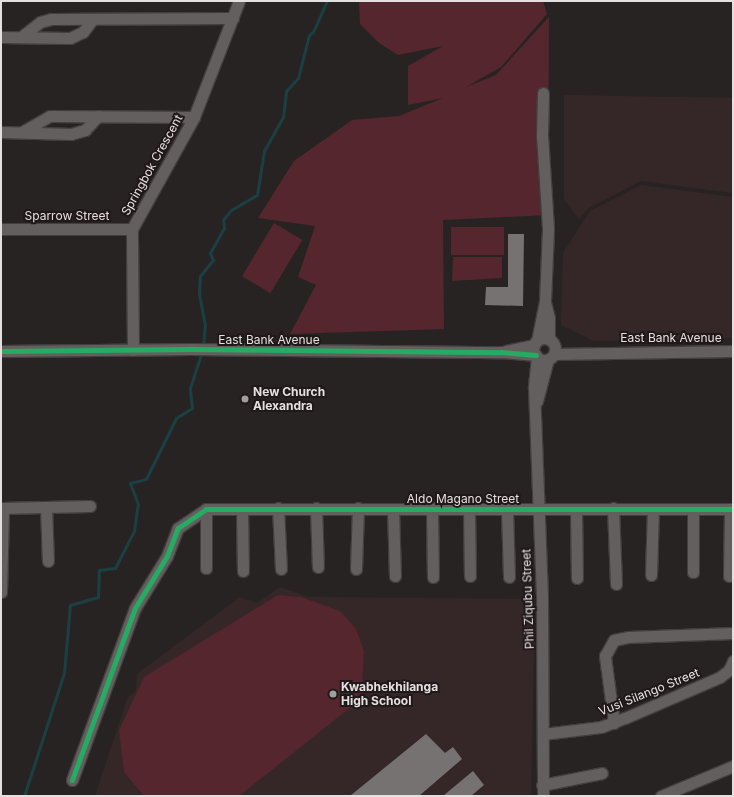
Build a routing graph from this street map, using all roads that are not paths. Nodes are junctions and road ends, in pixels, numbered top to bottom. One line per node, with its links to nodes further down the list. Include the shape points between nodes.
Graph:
1 (239, 1): 2 (street, Springbok Crescent)
2 (233, 18): 3 (street); 8 (street, Springbok Crescent)
3 (92, 20): 5 (street, via 45,20); 5 (street, via 83,32 75,37)
4 (1, 37): 5 (street)
5 (21, 37)
6 (543, 93): 14 (street, Phil Ziqubu Street, via 542,136 548,228)
7 (98, 116): 8 (street); 10 (street, via 46,116); 10 (street, via 78,133)
8 (194, 117): 12 (street, Springbok Crescent)
9 (1, 132): 10 (street)
10 (22, 132)
11 (1, 229): 12 (street, Sparrow Street)
12 (132, 229): 13 (street, Springbok Crescent)
13 (133, 350): 14 (street, East Bank Avenue); 15 (street, East Bank Avenue)
14 (544, 350): 16 (street, East Bank Avenue); 26 (street, Phil Ziqubu Street, via 537,402)
15 (1, 351)
16 (733, 351)
17 (90, 506): 18 (street)
18 (46, 507): 19 (street); 35 (street)
19 (2, 508): 50 (street)
20 (278, 508): 21 (street, Aldo Magano Street); 29 (street, Aldo Magano Street); 38 (street)
21 (316, 508): 22 (street, Aldo Magano Street); 36 (street)
22 (358, 508): 23 (street, Aldo Magano Street); 39 (street)
23 (393, 508): 24 (street, Aldo Magano Street); 43 (street)
24 (432, 508): 25 (street, Aldo Magano Street); 46 (street)
25 (469, 508): 30 (street, Aldo Magano Street); 44 (street)
26 (538, 508): 30 (street, Aldo Magano Street); 31 (street, Aldo Magano Street); 54 (street, Phil Ziqubu Street)
27 (613, 508): 31 (street, Aldo Magano Street); 32 (street, Aldo Magano Street); 49 (street)
28 (206, 509): 29 (street, Aldo Magano Street); 37 (street); 57 (street, Aldo Magano Street, via 178,528 166,556 135,608)
29 (242, 509): 40 (street)
30 (508, 509): 47 (street)
31 (576, 509): 48 (street)
32 (653, 509): 33 (street, Aldo Magano Street); 42 (street)
33 (693, 509): 34 (street, Aldo Magano Street); 41 (street)
34 (731, 509): 45 (street)
35 (48, 561)
36 (318, 567)
37 (206, 568)
38 (281, 569)
39 (356, 569)
40 (243, 570)
41 (693, 572)
42 (651, 575)
43 (395, 576)
44 (470, 576)
45 (729, 576)
46 (433, 577)
47 (509, 577)
48 (576, 578)
49 (616, 584)
50 (1, 592)
51 (733, 633): 53 (street, via 628,637 614,640 605,656)
52 (733, 661): 53 (street, Vusi Silango Street, via 729,670 720,677)
53 (614, 722): 54 (street, Vusi Silango Street, via 575,731)
54 (543, 734): 58 (street, Phil Ziqubu Street)
55 (733, 766): 59 (street)
56 (602, 773): 58 (street)
57 (72, 780)
58 (542, 791)
59 (661, 796)

